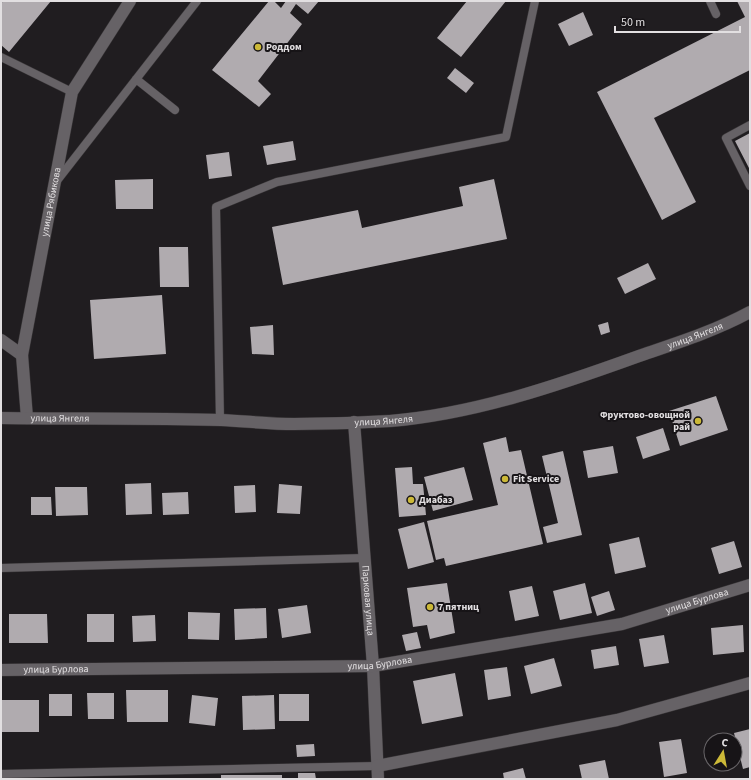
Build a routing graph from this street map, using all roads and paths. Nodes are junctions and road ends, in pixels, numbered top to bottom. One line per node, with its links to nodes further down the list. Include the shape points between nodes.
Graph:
1 (130, 1): 8 (street, улица Рябикова)
2 (197, 1): 7 (lane)
3 (536, 1): 18 (lane, via 506,137 277,182 216,207)
4 (710, 1): 5 (lane)
5 (716, 14)
6 (1, 57): 8 (lane)
7 (136, 79): 9 (lane); 11 (lane)
8 (72, 92): 11 (street, улица Рябикова)
9 (175, 110)
10 (750, 125): 12 (lane, via 726,138)
11 (55, 184): 15 (street, улица Рябикова)
12 (750, 186)
13 (750, 312): 19 (street, улица Янгеля, via 700,334 540,390 432,416)
14 (1, 340): 15 (street)
15 (22, 355): 17 (street, улица Рябикова)
16 (1, 418): 17 (street, улица Янгеля)
17 (27, 418): 18 (street, улица Янгеля)
18 (220, 420): 19 (street, улица Янгеля, via 293,424)
19 (354, 422): 20 (street, Парковая улица)
20 (364, 558): 21 (lane); 23 (street, Парковая улица)
21 (1, 568)
22 (750, 585): 23 (street, улица Бурлова, via 622,624)
23 (373, 666): 24 (street, улица Бурлова); 26 (street, Парковая улица)
24 (1, 670)
25 (750, 683): 26 (street, via 617,720)
26 (377, 766): 27 (lane); 28 (street, Парковая улица)
27 (1, 774)
28 (378, 779)

